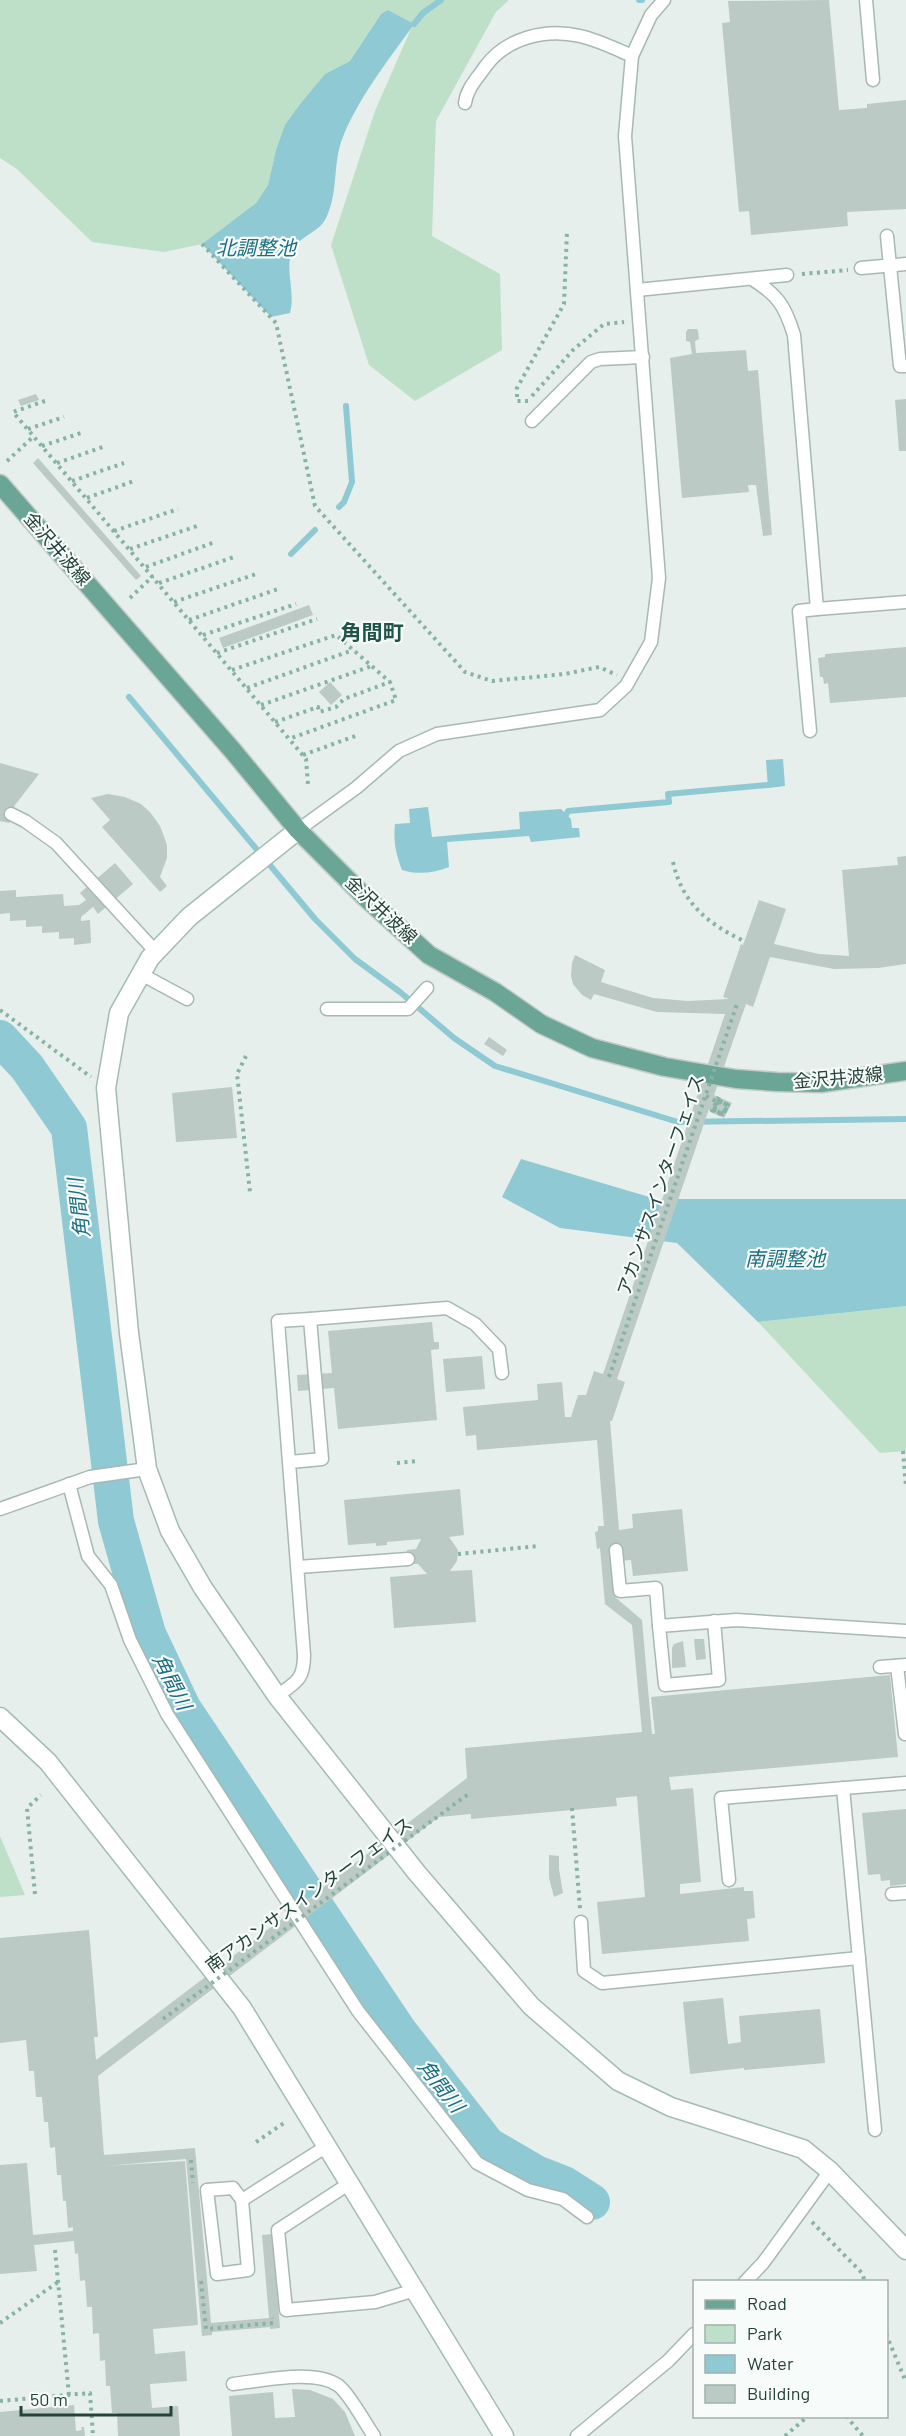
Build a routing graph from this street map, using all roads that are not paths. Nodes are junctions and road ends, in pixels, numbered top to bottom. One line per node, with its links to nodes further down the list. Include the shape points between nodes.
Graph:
1 (664, 0): 3 (lane, via 651,15)
2 (866, 0): 4 (lane)
3 (632, 56): 5 (lane, via 571,34 515,40 497,51 467,92); 12 (lane, via 624,136)
4 (873, 80)
5 (465, 102)
6 (887, 236): 8 (lane)
7 (906, 264): 8 (lane)
8 (891, 266): 9 (lane); 14 (lane, via 900,366)
9 (861, 268)
10 (787, 275): 11 (lane)
11 (752, 279): 12 (lane); 18 (lane, via 772,292 786,311 794,336)
12 (637, 290): 13 (lane)
13 (643, 357): 15 (lane, via 591,362); 21 (lane, via 659,578 651,642 629,681 600,710 437,734 399,751)
14 (906, 366)
15 (532, 421)
16 (0, 484): 21 (main road, 金沢井波線)
17 (906, 602): 18 (lane)
18 (817, 609): 19 (lane, via 799,611)
19 (810, 731)
20 (11, 814): 22 (lane, via 56,843)
21 (298, 830): 22 (street, via 189,917); 27 (main road, 金沢井波線, via 429,955 495,992 541,1024 592,1048 664,1067 736,1079 821,1083)
22 (156, 952): 23 (street)
23 (141, 974): 25 (lane); 31 (street, via 119,1013 106,1089 129,1334)
24 (424, 991): 26 (lane, via 408,1009)
25 (187, 999)
26 (327, 1009)
27 (906, 1071)
28 (310, 1319): 29 (lane, via 447,1308 475,1324 498,1349); 30 (lane, via 322,1459); 30 (lane, via 278,1321)
29 (502, 1372)
30 (290, 1462): 36 (lane)
31 (147, 1469): 32 (lane); 42 (street, via 170,1531 203,1588)
32 (69, 1484): 33 (lane); 57 (lane, via 88,1556 111,1585 130,1640 167,1714 358,2011 477,2163 528,2190 563,2199)
33 (0, 1509)
34 (616, 1550): 38 (lane, via 620,1591 656,1588)
35 (408, 1559): 36 (lane)
36 (298, 1567): 42 (lane, via 304,1670 300,1679)
37 (714, 1621): 38 (lane); 38 (lane, via 719,1680 664,1685); 39 (lane)
38 (659, 1626)
39 (906, 1631)
40 (902, 1666): 41 (lane); 44 (lane)
41 (880, 1668)
42 (277, 1696): 54 (street, via 425,1882 531,2006 618,2080 671,2106 803,2149)
43 (0, 1717): 53 (street, via 48,1762 242,2008)
44 (905, 1734)
45 (906, 1783): 46 (lane)
46 (843, 1788): 47 (lane, via 721,1798); 51 (lane)
47 (729, 1880)
48 (906, 1893): 49 (lane)
49 (892, 1894)
50 (581, 1922): 51 (lane, via 584,1971 602,1983)
51 (859, 1958): 52 (lane)
52 (875, 2130)
53 (327, 2146): 55 (street); 56 (lane)
54 (830, 2171): 58 (street); 59 (lane)
55 (350, 2183): 60 (street); 60 (lane, via 278,2230 286,2310 375,2302)
56 (242, 2200): 56 (lane, via 248,2270 217,2274 207,2190 233,2188)
57 (587, 2217)
58 (906, 2250)
59 (747, 2280)
60 (415, 2290): 64 (street)
61 (693, 2335): 65 (lane, via 668,2361)
62 (233, 2384): 63 (lane, via 315,2376 329,2380 340,2387)
63 (374, 2436)
64 (504, 2436)
65 (577, 2436)

